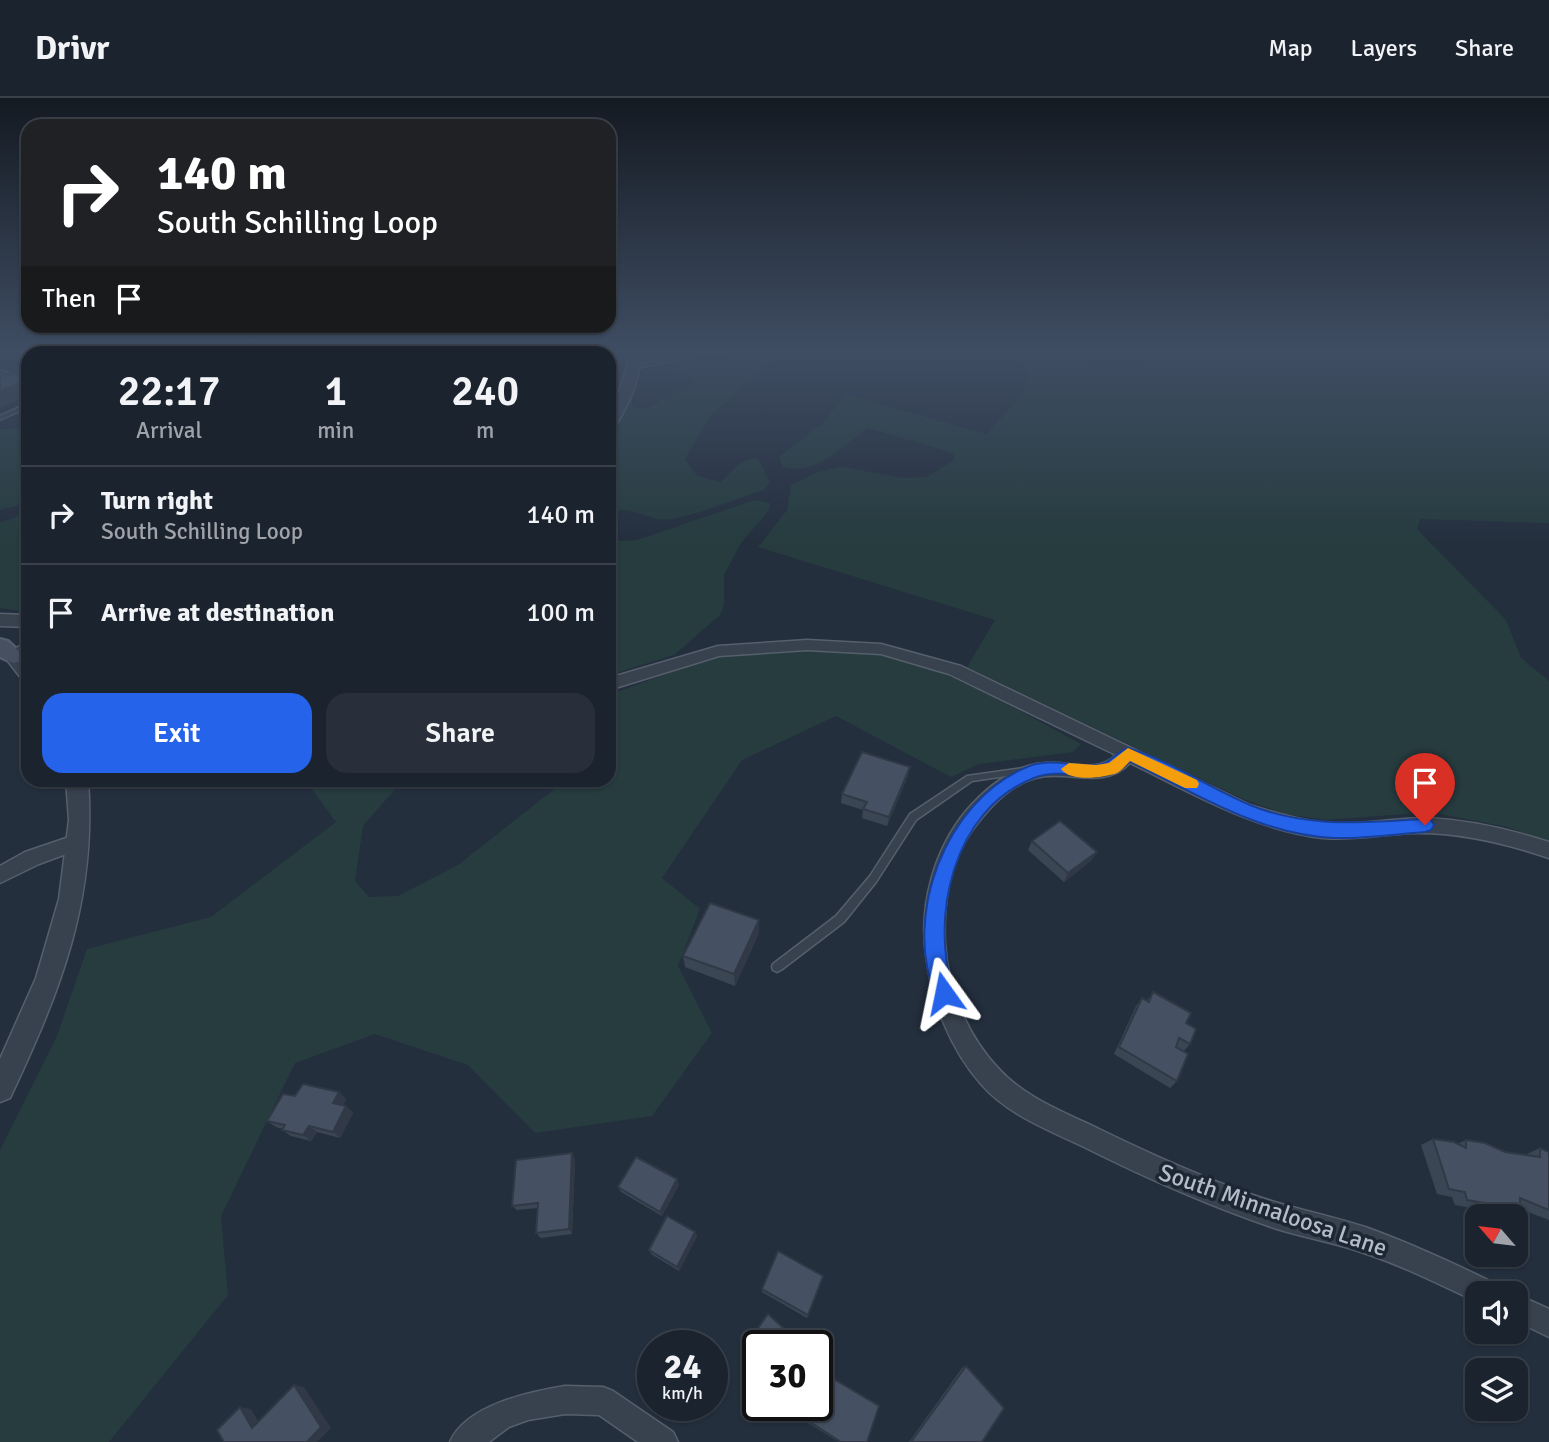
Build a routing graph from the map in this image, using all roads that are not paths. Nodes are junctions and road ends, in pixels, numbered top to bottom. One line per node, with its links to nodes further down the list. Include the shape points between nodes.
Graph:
1 (0, 620): 2 (street)
2 (21, 621)
3 (616, 682): 4 (street, via 718,651 807,645 881,649 955,670)
4 (1128, 754): 5 (street, South Minnaloosa Lane, via 1114,767 1096,772); 8 (street, via 1276,821 1334,831 1459,827)
5 (1033, 771): 10 (lane, via 970,778 913,817 840,919); 12 (street, South Minnaloosa Lane, via 1001,788 972,816 951,852 939,889 934,935 938,975 955,1029 991,1078 1040,1113 1162,1173 1277,1216 1424,1262)
6 (77, 787): 7 (street)
7 (78, 842): 9 (street); 11 (street, via 53,965)
8 (1549, 850)
9 (0, 875)
10 (777, 967)
11 (0, 1088)
12 (1465, 1282)
13 (1528, 1313): 14 (street)
14 (1549, 1324)
15 (466, 1442): 16 (street, via 500,1416 565,1400 603,1401)
16 (663, 1442)

